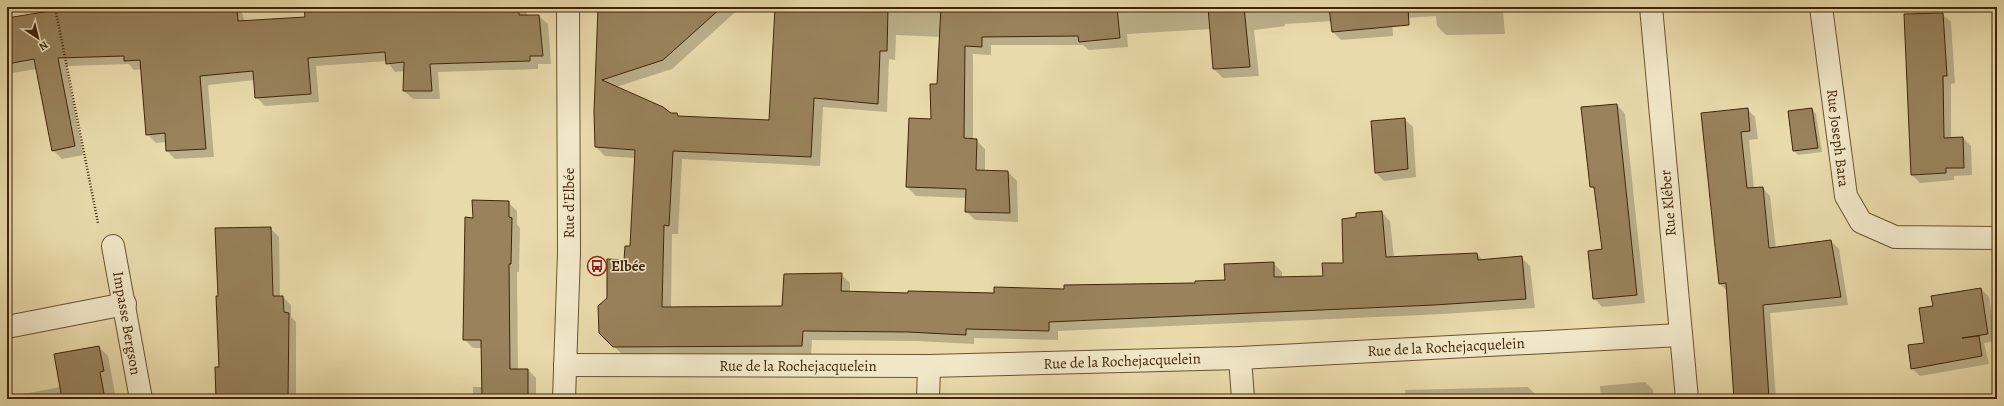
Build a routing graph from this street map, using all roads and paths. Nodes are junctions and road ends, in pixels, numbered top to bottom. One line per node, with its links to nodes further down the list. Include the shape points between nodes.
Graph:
1 (56, 7): 6 (path, via 98,227)
2 (568, 7): 11 (street, Rue d'Elbée, via 569,253)
3 (1651, 7): 9 (street, Rue Kléber)
4 (1821, 7): 5 (street, Rue Joseph Bara, via 1846,196 1861,222 1896,237)
5 (1997, 238)
6 (113, 246): 7 (street, Impasse Bergson)
7 (125, 304): 8 (street); 13 (street, Impasse Bergson)
8 (7, 327)
9 (1680, 335): 10 (street, Rue de la Rochejacquelein); 17 (street, Rue Kléber)
10 (1240, 358): 12 (street, Rue de la Rochejacquelein); 16 (street)
11 (564, 365): 12 (street, Rue de la Rochejacquelein); 14 (street, Rue d'Elbée)
12 (929, 366): 15 (street)
13 (141, 399)
14 (564, 399)
15 (928, 399)
16 (1243, 399)
17 (1687, 399)

